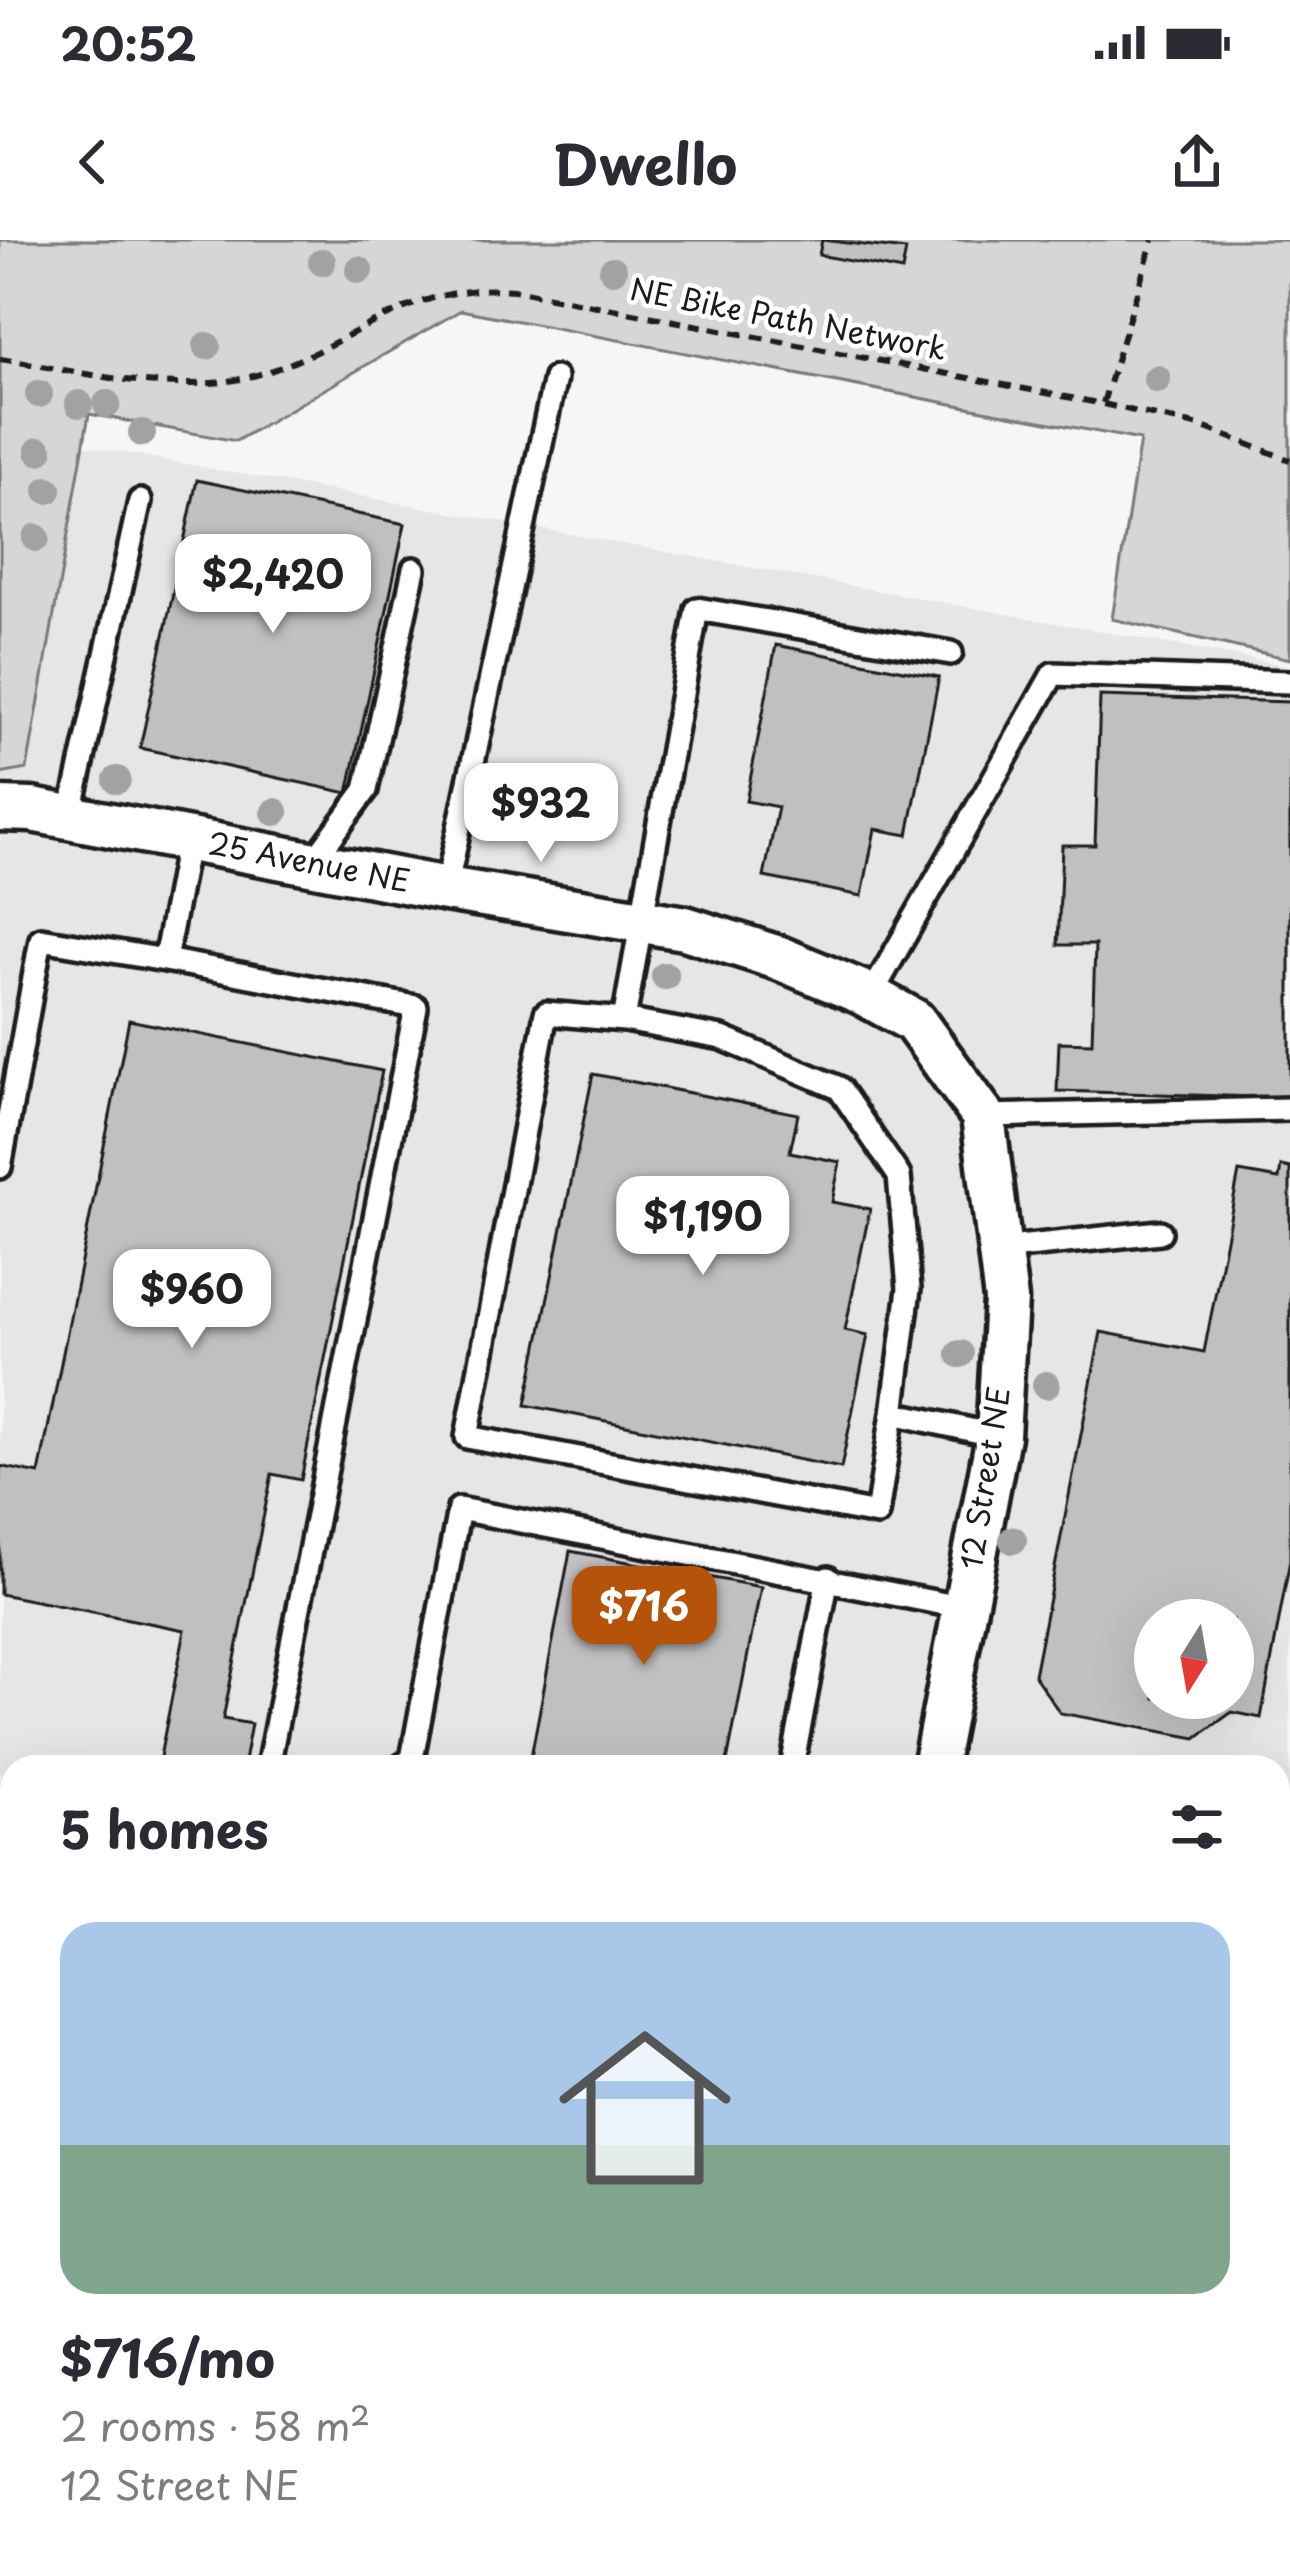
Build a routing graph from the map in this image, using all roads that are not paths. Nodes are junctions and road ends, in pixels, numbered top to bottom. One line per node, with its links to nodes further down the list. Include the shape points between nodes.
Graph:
1 (556, 379): 10 (lane)
2 (140, 502): 7 (lane)
3 (414, 568): 9 (lane, via 366,790)
4 (951, 653): 11 (lane, via 697,609)
5 (1290, 682): 13 (lane, via 1053,674)
6 (0, 809): 7 (street, 25 Avenue NE)
7 (70, 817): 8 (street, 25 Avenue NE)
8 (188, 839): 9 (street, 25 Avenue NE); 12 (lane)
9 (312, 863): 10 (street, 25 Avenue NE)
10 (446, 889): 11 (street, 25 Avenue NE)
11 (642, 921): 13 (street, 25 Avenue NE, via 779,958); 14 (lane)
12 (165, 960): 17 (lane, via 41,939); 24 (lane, via 416,1007)
13 (870, 997): 16 (street, 25 Avenue NE, via 914,1021)
14 (624, 1020): 20 (lane, via 722,1038 839,1088 899,1176 909,1289); 20 (lane, via 546,1012 467,1437 877,1514)
15 (1290, 1109): 16 (lane)
16 (982, 1115): 19 (street, 12 Street NE)
17 (0, 1167)
18 (1160, 1232): 19 (lane)
19 (999, 1250): 21 (street, 12 Street NE, via 1006,1300)
20 (892, 1412): 21 (lane)
21 (998, 1436): 23 (street, 12 Street NE)
22 (828, 1578): 23 (lane); 25 (lane, via 459,1509); 26 (lane)
23 (965, 1608): 27 (street, 12 Street NE)
24 (270, 1755)
25 (413, 1755)
26 (794, 1755)
27 (938, 1755)

